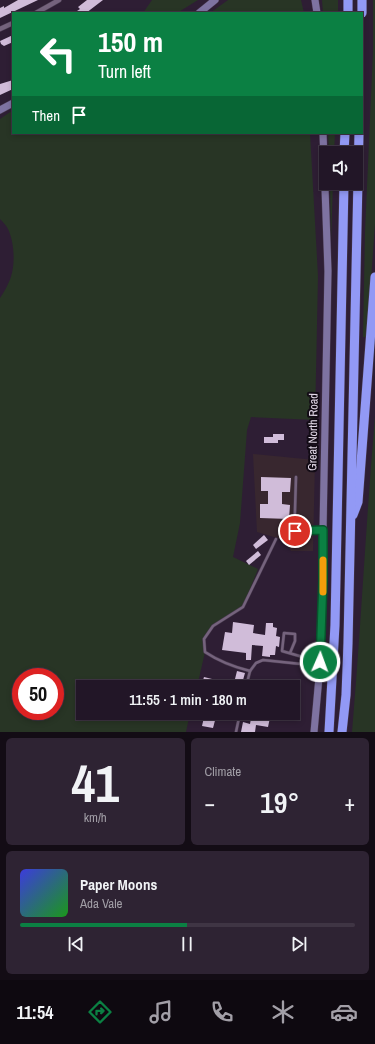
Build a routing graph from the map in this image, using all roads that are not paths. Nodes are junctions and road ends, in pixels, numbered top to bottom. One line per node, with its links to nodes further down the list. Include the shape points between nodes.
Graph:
1 (59, 0): 6 (street)
2 (215, 0): 7 (main road)
3 (315, 0): 8 (main road)
4 (348, 0): 9 (highway)
5 (362, 0): 10 (highway)
6 (38, 12)
7 (200, 12)
8 (317, 12)
9 (348, 12)
10 (362, 12)
11 (12, 23): 12 (street)
12 (0, 29)
13 (12, 104): 14 (main road)
14 (0, 110)
15 (323, 134): 23 (main road, Great North Road, via 328,271)
16 (345, 134): 18 (highway)
17 (359, 134): 22 (highway)
18 (344, 146)
19 (344, 190): 34 (highway, via 335,625)
20 (375, 277): 22 (highway, via 358,502)
21 (296, 477): 24 (lane)
22 (350, 526): 35 (highway, via 346,695)
23 (323, 530): 24 (lane); 28 (main road, Great North Road)
24 (295, 531): 26 (lane)
25 (276, 539): 29 (lane, via 243,607 214,626 204,639 205,652 217,660)
26 (294, 543)
27 (290, 653): 27 (lane, via 282,651 284,633 295,634); 28 (lane)
28 (320, 664): 29 (lane, via 263,660 256,663); 33 (main road, Great North Road)
29 (250, 671): 30 (lane)
30 (248, 680)
31 (239, 720): 32 (lane)
32 (236, 732)
33 (314, 732)
34 (329, 732)
35 (342, 732)

